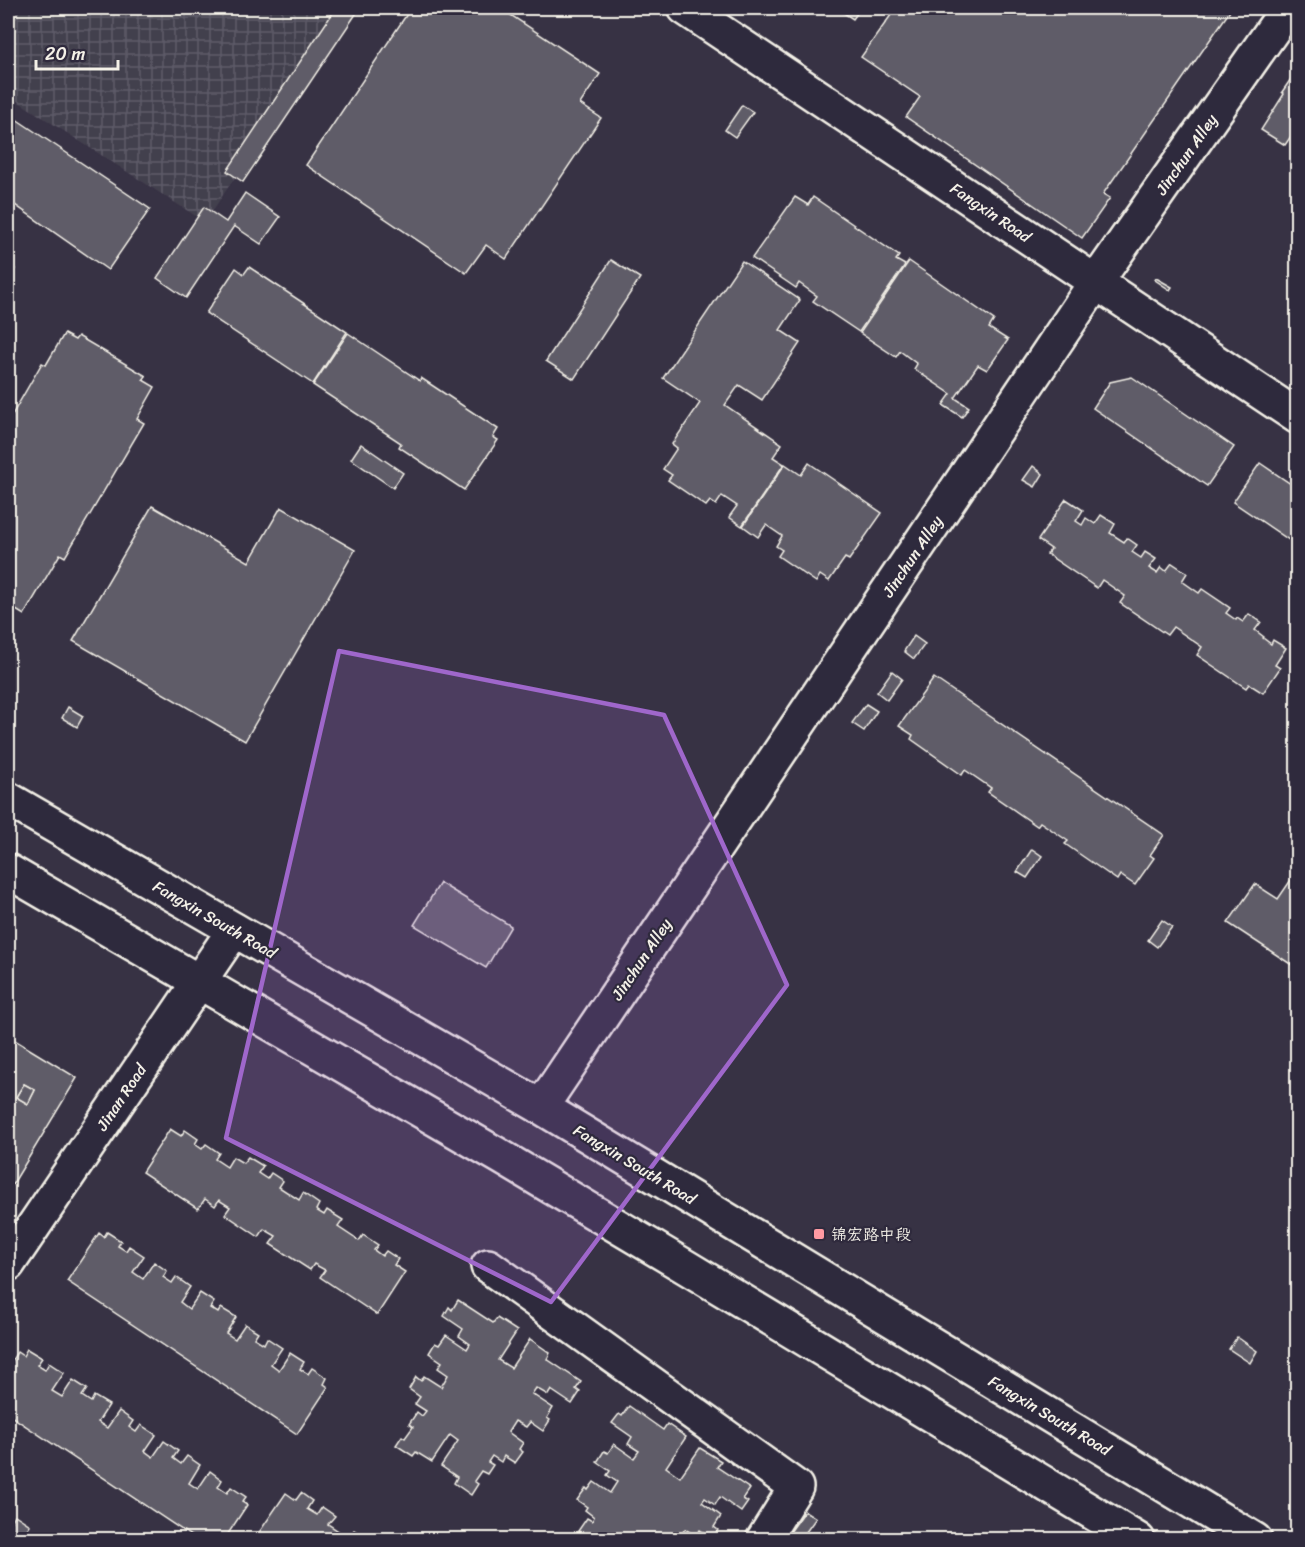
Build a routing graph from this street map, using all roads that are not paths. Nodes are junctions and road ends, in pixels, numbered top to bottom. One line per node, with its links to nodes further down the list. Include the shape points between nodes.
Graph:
1 (685, 8): 3 (street, Fangxin Road)
2 (1288, 8): 3 (street, Jinchun Alley)
3 (1096, 282): 4 (street, Fangxin Road); 9 (street, Jinchun Alley)
4 (1298, 417)
5 (8, 799): 7 (street, Fangxin South Road)
6 (8, 871): 8 (street)
7 (234, 930): 8 (street, Jinan Road); 9 (street, Fangxin South Road)
8 (199, 982): 10 (street, Jinan Road); 13 (street, via 503,1158)
9 (541, 1107): 14 (street, Fangxin South Road)
10 (8, 1264)
11 (488, 1266): 12 (street, via 796,1487)
12 (763, 1539)
13 (1138, 1539)
14 (1256, 1539)

